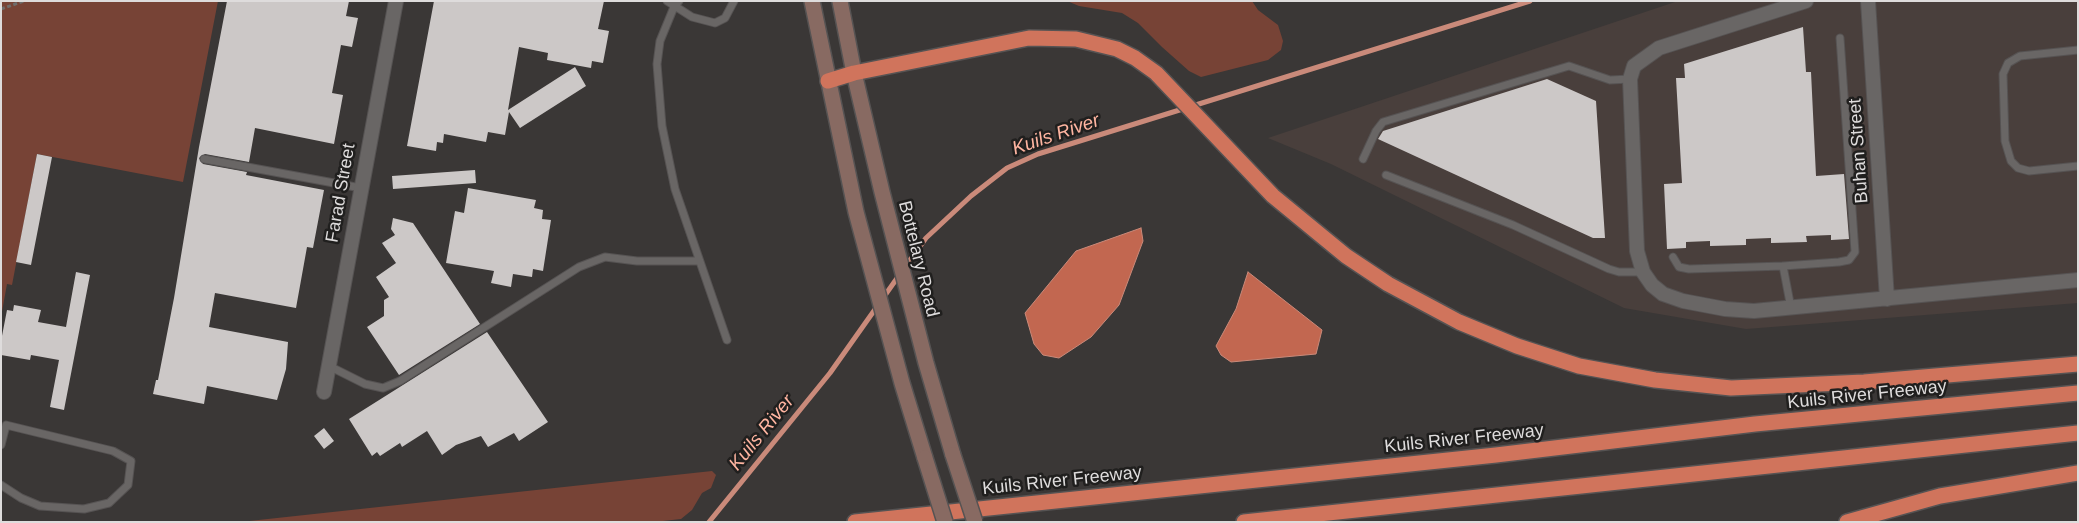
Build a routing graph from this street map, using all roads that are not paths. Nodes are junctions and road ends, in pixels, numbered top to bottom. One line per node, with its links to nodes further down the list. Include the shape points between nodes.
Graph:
1 (396, 1): 18 (street, Farad Street)
2 (667, 1): 8 (lane)
3 (734, 1): 8 (lane, via 725,18 715,23 692,16)
4 (812, 1): 13 (main road)
5 (840, 1): 11 (main road, Bottelary Road)
6 (1806, 1): 12 (street, via 1659,48 1634,66)
7 (1868, 1): 24 (street, Buhan Street)
8 (677, 4): 20 (lane, via 660,41 656,64 662,126 675,189)
9 (1840, 38): 21 (lane, via 1855,252 1849,260 1839,262)
10 (2078, 50): 16 (lane, via 2020,56 2008,63 2003,74 2005,141 2011,162 2029,171)
11 (854, 73): 13 (highway); 27 (highway, via 1029,38 1058,37 1094,42 1135,58 1172,87 1240,163 1311,229 1346,256 1388,284 1459,322 1517,346 1579,366 1655,380 1731,388 1864,382); 37 (main road, Bottelary Road, bridge, via 926,363)
12 (1630, 79): 15 (lane, via 1610,80 1569,66 1383,122); 22 (street, via 1637,251)
13 (828, 81): 36 (main road, bridge, via 856,212 902,384)
14 (204, 159): 18 (lane)
15 (1363, 159)
16 (2078, 166)
17 (1386, 175): 22 (lane, via 1513,225 1609,269)
18 (361, 188): 28 (street, Farad Street)
19 (1673, 257): 21 (lane, via 1679,268 1689,269)
20 (699, 261): 26 (lane); 28 (lane, via 605,257 579,267 383,388 365,384)
21 (1783, 266): 25 (lane)
22 (1644, 272): 25 (street, via 1652,285 1664,294 1683,301 1754,311)
23 (2078, 280): 24 (street)
24 (1887, 298): 25 (street)
25 (1791, 308)
26 (727, 340)
27 (2078, 364)
28 (329, 366): 29 (street, Farad Street)
29 (324, 392)
30 (2078, 393): 35 (highway, Kuils River Freeway, via 1756,424 1496,455)
31 (2078, 433): 38 (highway)
32 (1, 445): 34 (lane, via 6,425 113,450 131,461 128,485 109,503 84,509 40,506)
33 (2078, 473): 39 (highway, via 1940,496)
34 (1, 485)
35 (855, 522)
36 (945, 522)
37 (975, 522)
38 (1244, 522)
39 (1848, 522)

